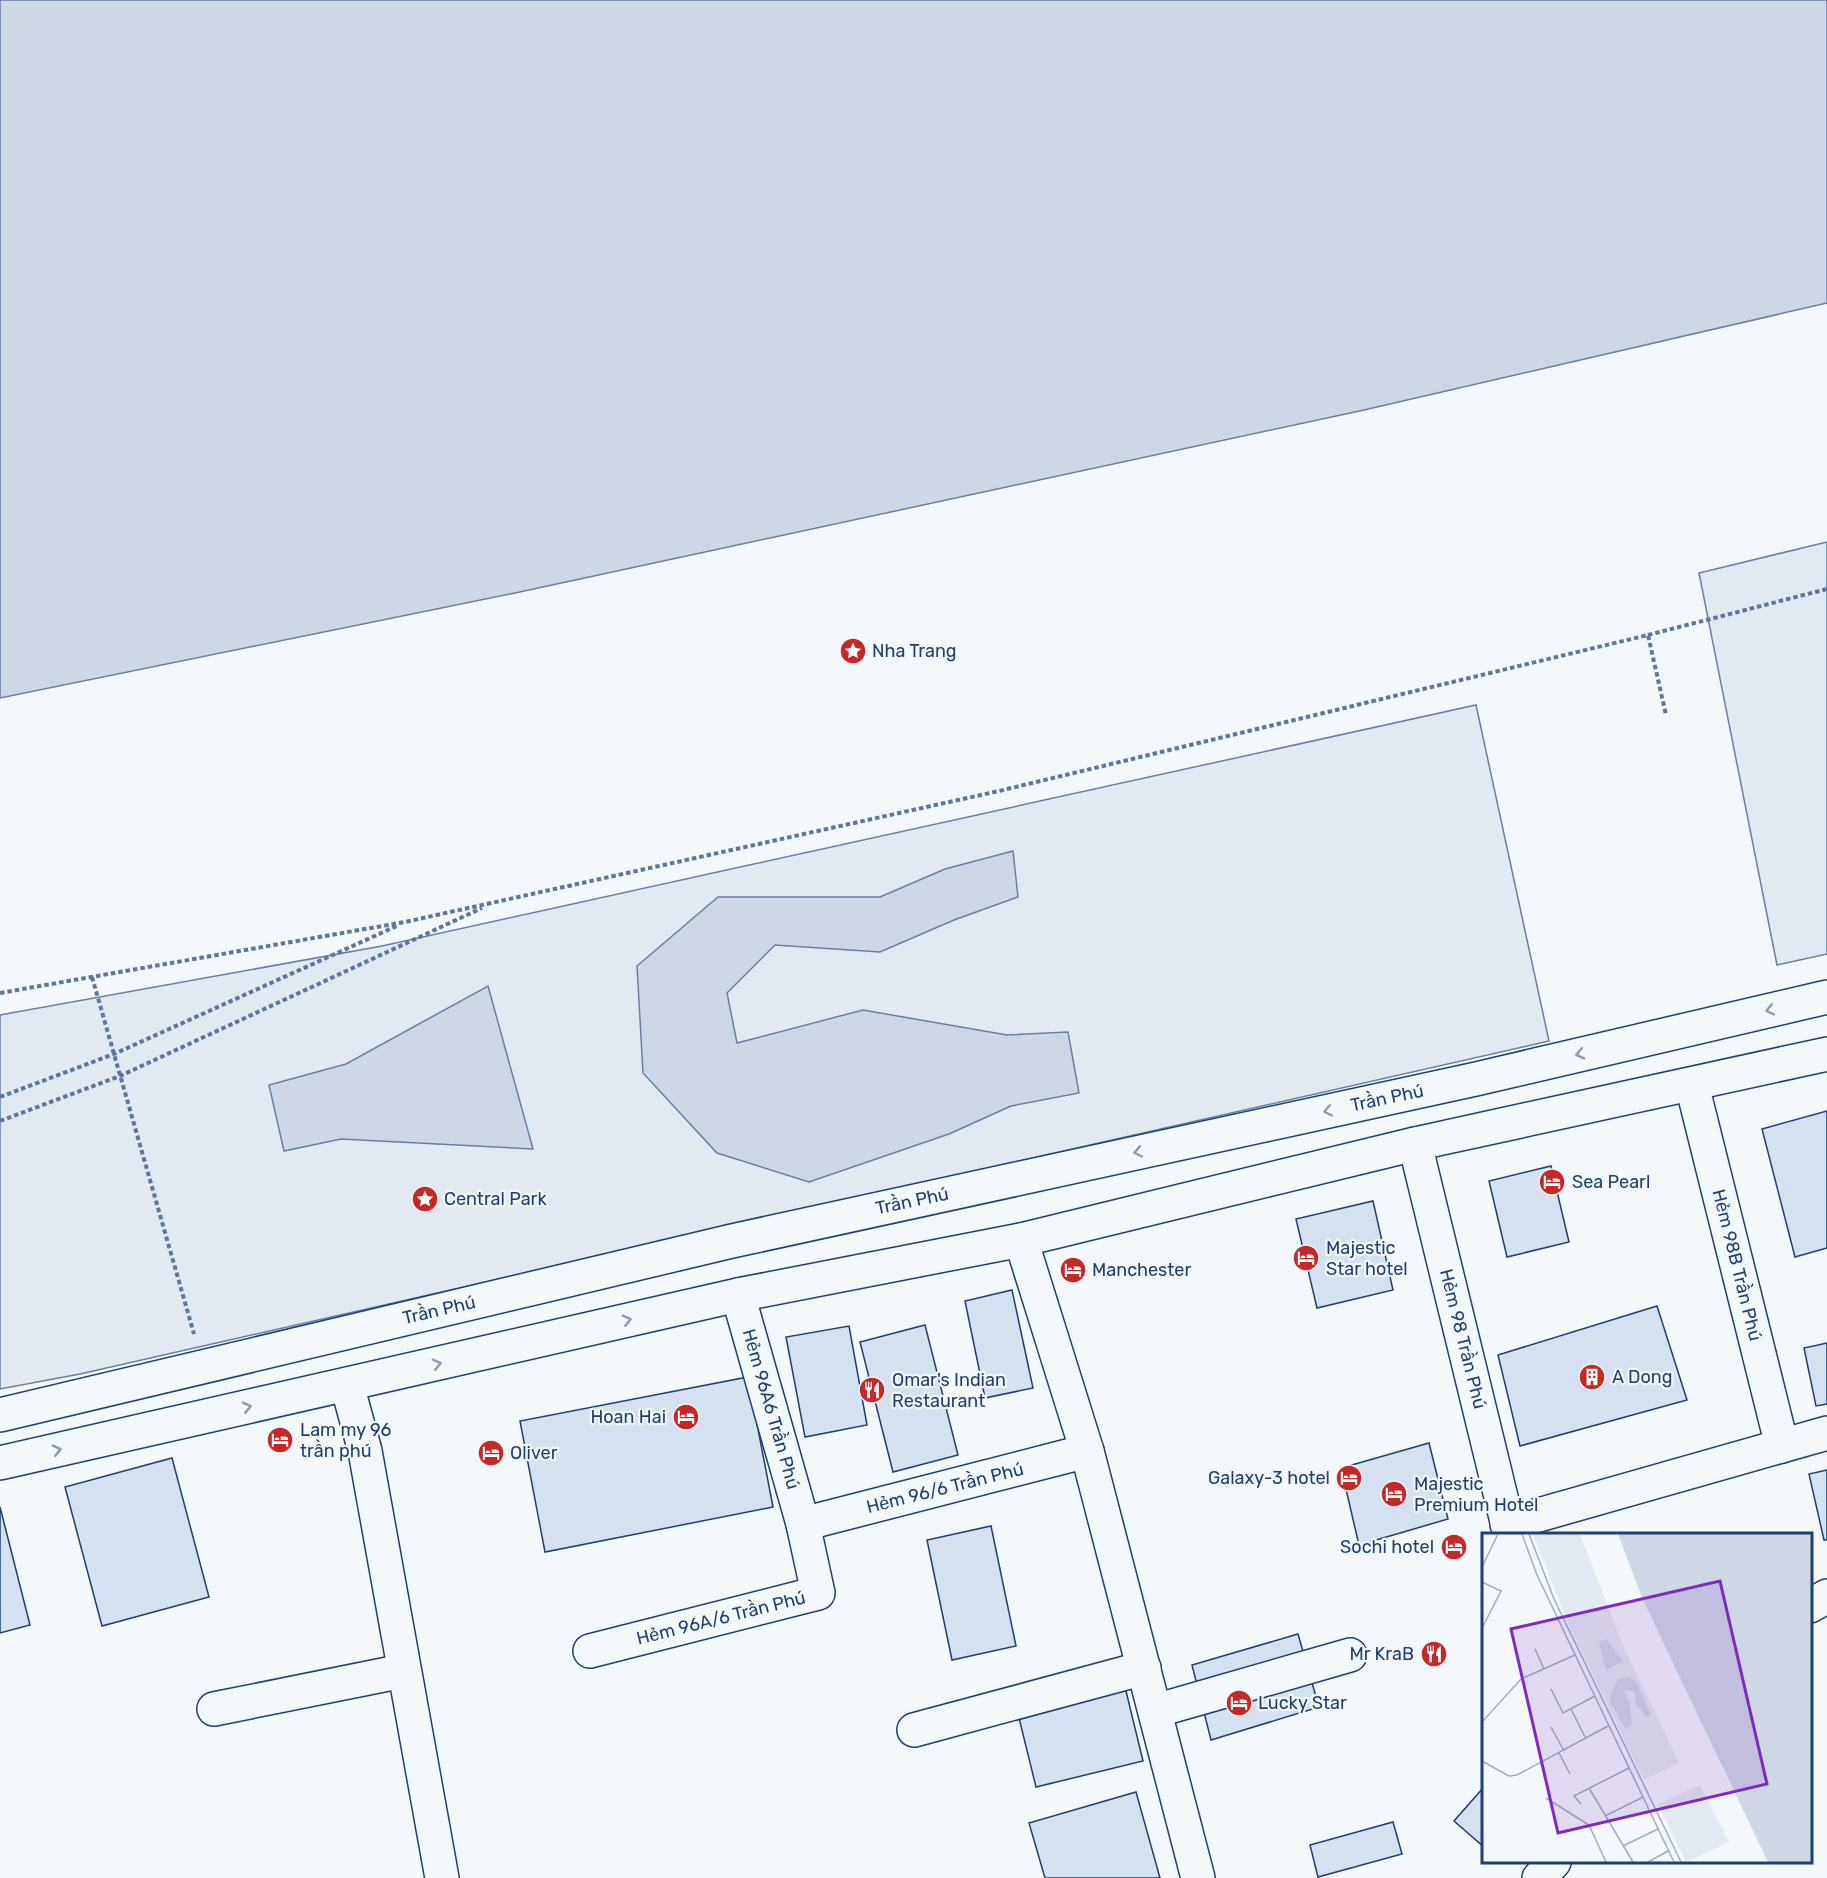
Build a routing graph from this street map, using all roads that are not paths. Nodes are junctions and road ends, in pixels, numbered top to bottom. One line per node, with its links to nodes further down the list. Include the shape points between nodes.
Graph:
1 (1827, 997): 8 (main road, Trần Phú, one-way to 8, via 1476,1079 732,1240)
2 (1827, 1054): 3 (main road)
3 (1692, 1085): 4 (main road); 10 (main road, Hẻm 98B Trần Phú)
4 (1415, 1144): 5 (main road); 14 (main road, Hẻm 98 Trần Phú)
5 (1021, 1240): 6 (main road); 11 (main road)
6 (738, 1295): 7 (main road, one-way to 6); 13 (main road, Hẻm 96A6 Trần Phú)
7 (347, 1385): 12 (main road, one-way to 7); 20 (main road, via 365,1451)
8 (0, 1415)
9 (1827, 1432): 10 (main road)
10 (1782, 1446): 14 (main road)
11 (1087, 1451): 13 (main road, Hẻm 96/6 Trần Phú); 19 (main road)
12 (0, 1463)
13 (803, 1524): 17 (main road, Hẻm 96A/6 Trần Phú, via 818,1593)
14 (1509, 1529)
15 (1827, 1596): 16 (main road)
16 (1812, 1605)
17 (590, 1651)
18 (1350, 1655): 22 (main road)
19 (1144, 1668): 22 (main road); 23 (main road)
20 (403, 1671): 21 (main road); 25 (main road)
21 (214, 1709)
22 (1155, 1711): 26 (main road)
23 (914, 1730)
24 (1553, 1863): 27 (main road)
25 (442, 1878)
26 (1198, 1878)
27 (1539, 1878)

